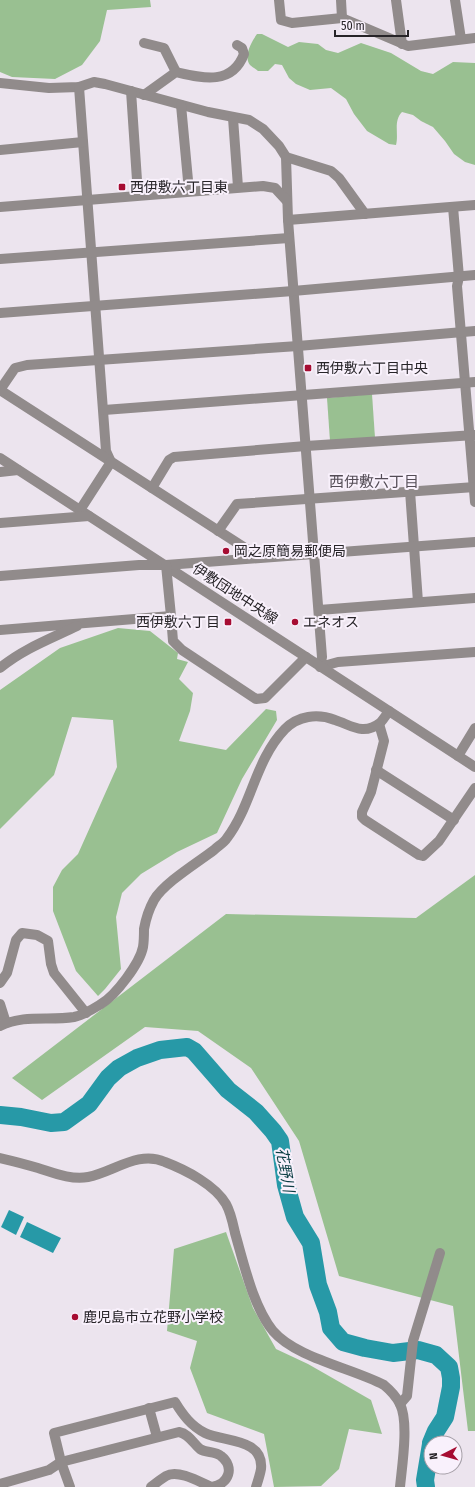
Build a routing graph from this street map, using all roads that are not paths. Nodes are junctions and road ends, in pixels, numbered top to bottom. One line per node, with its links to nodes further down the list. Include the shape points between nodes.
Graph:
1 (279, 0): 5 (street, via 281,20 292,23)
2 (340, 0): 5 (street)
3 (396, 0): 9 (street)
4 (455, 0): 7 (street)
5 (342, 18): 9 (street)
6 (475, 38): 7 (street)
7 (461, 39): 9 (street, via 408,46)
8 (144, 43): 11 (street, via 164,48)
9 (402, 44)
10 (237, 45): 11 (street, via 242,48 244,54 241,62 221,77 205,79)
11 (176, 72): 15 (street)
12 (0, 83): 13 (street, via 49,88)
13 (79, 87): 14 (street, via 94,82); 18 (street)
14 (131, 91): 15 (street); 23 (street)
15 (144, 95): 16 (street)
16 (181, 105): 17 (street); 22 (street)
17 (233, 118): 20 (street, via 249,120 279,146); 21 (street)
18 (83, 142): 19 (street); 24 (street)
19 (0, 150)
20 (286, 157): 25 (street); 29 (street, via 331,171)
21 (238, 187): 22 (street); 25 (street, via 275,188)
22 (190, 191): 23 (street)
23 (138, 195): 24 (street)
24 (88, 199): 27 (street); 32 (street)
25 (287, 200): 30 (street)
26 (475, 205): 28 (street)
27 (0, 206)
28 (453, 206): 29 (street); 35 (street)
29 (365, 214): 30 (street)
30 (288, 220): 31 (street)
31 (289, 238): 32 (street); 36 (street)
32 (92, 252): 33 (street); 37 (street)
33 (0, 259)
34 (475, 275): 35 (street)
35 (458, 277): 36 (street); 40 (street)
36 (293, 291): 37 (street); 41 (street)
37 (96, 306): 38 (street); 42 (street)
38 (0, 313)
39 (475, 331): 40 (street)
40 (461, 332): 41 (street); 43 (street)
41 (298, 346): 42 (street); 45 (street)
42 (100, 360): 44 (street, via 15,368); 46 (street)
43 (470, 382): 45 (street); 47 (street)
44 (0, 390): 50 (street)
45 (302, 396): 46 (street); 48 (street)
46 (104, 410): 50 (street, via 106,451)
47 (472, 435): 48 (street); 53 (street)
48 (306, 446): 54 (street, via 174,457); 56 (street)
49 (0, 458): 51 (street, 伊敷団地中央線)
50 (111, 462): 54 (street); 58 (street)
51 (18, 470): 52 (street); 58 (street, 伊敷団地中央線)
52 (0, 472)
53 (474, 487): 55 (street); 57 (street)
54 (152, 488): 61 (street)
55 (410, 491): 56 (street); 63 (street)
56 (310, 499): 61 (street, via 237,504); 64 (street)
57 (475, 502)
58 (80, 510): 59 (street, 伊敷団地中央線)
59 (89, 516): 60 (street); 66 (street, 伊敷団地中央線)
60 (0, 523)
61 (218, 531): 65 (street)
62 (475, 542): 63 (street)
63 (414, 546): 64 (street); 69 (street)
64 (315, 554): 65 (street); 70 (street)
65 (259, 557): 66 (street)
66 (166, 565): 67 (street); 71 (street); 75 (street, 伊敷団地中央線)
67 (0, 576)
68 (475, 598): 69 (street)
69 (418, 602): 70 (street)
70 (319, 610): 76 (street, via 322,657)
71 (171, 616): 72 (street); 75 (street, via 173,641 182,650 256,698 265,698)
72 (82, 624): 73 (street); 77 (street, via 30,648)
73 (0, 630)
74 (475, 652): 76 (street, via 338,662)
75 (306, 657): 76 (street, 伊敷団地中央線)
76 (320, 666): 78 (street, 伊敷団地中央線)
77 (0, 668)
78 (389, 711): 79 (street); 81 (street, 伊敷団地中央線)
79 (379, 724): 83 (street, via 384,741); 88 (street, via 360,730 334,719 317,716 306,717 290,724 264,760 241,817 226,840 174,880 155,899 147,914 140,958 119,987 103,1003)
80 (475, 728): 81 (street)
81 (458, 756): 82 (street, 伊敷団地中央線)
82 (475, 767)
83 (376, 770): 85 (street); 85 (street, via 362,817 419,855 423,856 439,841)
84 (475, 788): 85 (street)
85 (454, 820)
86 (0, 983): 88 (street, via 7,973 19,936 22,933 37,935 48,941 54,974)
87 (0, 1004): 89 (street)
88 (86, 1013): 89 (street, via 75,1017 26,1018)
89 (3, 1024)
90 (0, 1158): 92 (street, via 76,1178 88,1177 142,1158 152,1158 164,1161 198,1178 218,1193 226,1205 250,1283 273,1331 286,1344 299,1351 384,1385)
91 (440, 1253): 92 (street, via 413,1341 407,1396)
92 (400, 1404): 101 (street, via 404,1417 404,1433)
93 (149, 1408): 94 (street); 95 (street, via 54,1433); 100 (street, via 175,1402 187,1420 206,1433 245,1444 256,1451 261,1462)
94 (157, 1437): 95 (street); 99 (street, via 184,1433 202,1450 220,1455 228,1469 228,1476 219,1486)
95 (61, 1462): 96 (street, via 49,1470); 97 (street)
96 (0, 1484)
97 (70, 1487)
98 (151, 1487): 99 (street, via 173,1473)
99 (211, 1487)
100 (256, 1487)
101 (400, 1487)

